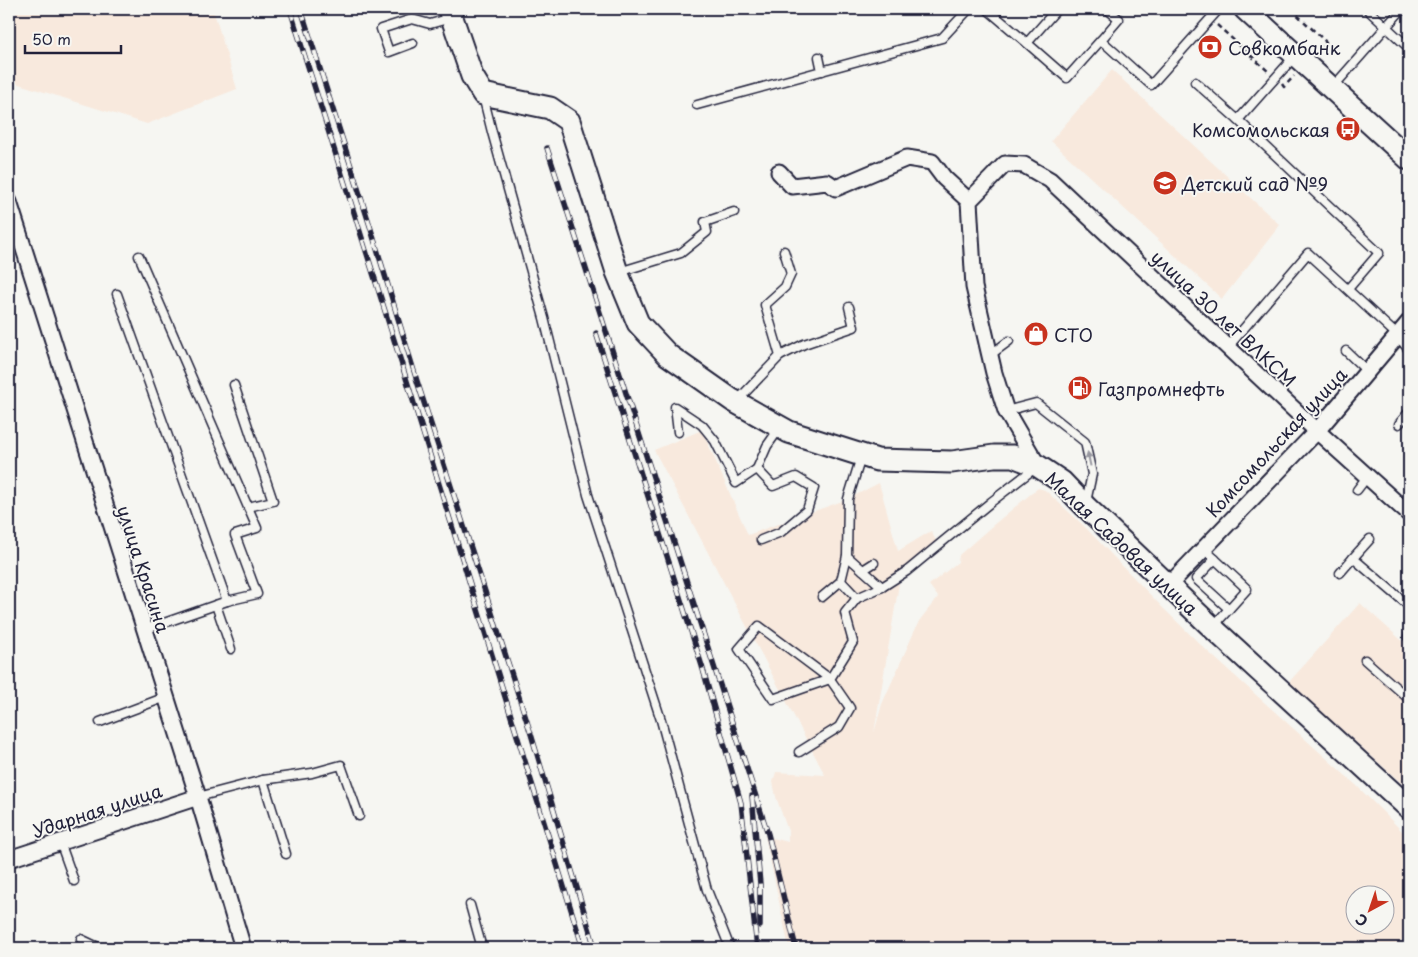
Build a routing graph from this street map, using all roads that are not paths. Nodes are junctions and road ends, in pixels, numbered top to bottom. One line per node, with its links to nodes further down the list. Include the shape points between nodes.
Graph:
1 (969, 9): 17 (lane, via 942,38)
2 (987, 9): 13 (lane)
3 (1057, 9): 13 (lane)
4 (1108, 9): 11 (lane, via 1119,19)
5 (1220, 9): 11 (lane, via 1151,85)
6 (1245, 9): 15 (street)
7 (1367, 9): 10 (lane)
8 (1402, 9): 10 (lane)
9 (451, 13): 12 (lane, via 430,24 412,18 381,29 389,52); 20 (street, via 472,76)
10 (1386, 27): 14 (lane); 19 (lane)
11 (1101, 40): 13 (lane, via 1067,78)
12 (414, 43)
13 (1027, 43)
14 (1409, 48)
15 (1295, 55): 19 (street); 22 (lane)
16 (819, 57): 17 (lane)
17 (822, 71): 21 (lane)
18 (1195, 82): 22 (lane)
19 (1332, 89): 23 (street)
20 (483, 94): 31 (street, via 550,108 569,121); 100 (lane, via 588,495 661,720 707,890)
21 (697, 106)
22 (1238, 120): 32 (lane, via 1379,253)
23 (1409, 159)
24 (779, 172): 25 (street, via 792,186 827,182 836,188 907,158 932,162)
25 (969, 201): 38 (street, улица 30 лет ВЛКСМ, via 1005,164 1024,165 1050,180); 41 (street, Малая Садовая улица, via 974,288)
26 (9, 202): 28 (street, улица Красина)
27 (734, 212): 31 (lane, via 705,222 707,232 681,253)
28 (12, 224): 78 (street, улица Красина)
29 (784, 251): 42 (lane, via 791,274 785,287 765,305)
30 (139, 256): 58 (lane)
31 (617, 272): 45 (street, via 638,323 668,355)
32 (1348, 289): 36 (lane); 38 (lane, via 1308,253)
33 (117, 294): 74 (lane)
34 (849, 308): 42 (lane, via 854,327)
35 (1409, 322): 36 (street, Комсомольская улица)
36 (1397, 335): 39 (lane); 43 (street, Комсомольская улица)
37 (1008, 341): 41 (lane)
38 (1228, 346): 50 (street, улица 30 лет ВЛКСМ)
39 (1409, 350)
40 (1346, 352): 43 (lane)
41 (990, 355): 46 (street, Малая Садовая улица)
42 (780, 356): 45 (lane)
43 (1367, 371): 50 (street, Комсомольская улица)
44 (234, 385): 58 (lane, via 273,501)
45 (736, 402): 49 (street)
46 (1006, 411): 53 (street, Малая Садовая улица); 57 (lane, one-way to 46, via 1092,474 1086,442 1036,403)
47 (1409, 412): 48 (lane)
48 (1399, 424)
49 (780, 427): 52 (street); 54 (lane, via 767,446)
50 (1316, 431): 55 (street, улица 30 лет ВЛКСМ); 62 (street, Комсомольская улица)
51 (678, 432): 54 (lane, via 674,407 702,425 715,440 736,483)
52 (862, 455): 53 (street, via 877,460 914,462 1013,456); 63 (lane, via 848,498)
53 (1038, 466): 57 (street, Малая Садовая улица, via 1062,482); 70 (lane)
54 (758, 469): 61 (lane, via 773,486 796,477 814,488 807,510 780,532)
55 (1367, 477): 56 (lane); 59 (street, улица 30 лет ВЛКСМ)
56 (1357, 490)
57 (1084, 506): 71 (street, Малая Садовая улица)
58 (248, 507): 74 (lane, via 257,528 235,535 256,594)
59 (1409, 514)
60 (1370, 539): 64 (lane)
61 (761, 540)
62 (1203, 548): 65 (lane); 71 (street, Комсомольская улица)
63 (847, 556): 67 (lane); 69 (lane)
64 (1353, 558): 68 (lane); 76 (lane)
65 (1215, 559): 77 (lane, via 1247,589); 77 (lane, via 1196,579)
66 (874, 563): 67 (lane)
67 (863, 570): 70 (lane)
68 (1340, 573)
69 (841, 581): 72 (lane); 73 (lane)
70 (882, 587): 73 (lane)
71 (1165, 588): 79 (street, Малая Садовая улица)
72 (822, 597)
73 (857, 598): 82 (lane, via 845,613 853,642)
74 (227, 601): 75 (lane)
75 (216, 605): 78 (lane); 80 (lane)
76 (1409, 606)
77 (1229, 609): 79 (lane, via 1219,620)
78 (144, 630): 83 (street, улица Красина)
79 (1217, 632): 89 (street, Малая Садовая улица)
80 (231, 649)
81 (1365, 660): 84 (lane)
82 (830, 679): 82 (lane, via 759,626 739,649 773,699); 86 (lane, via 850,708 839,727)
83 (166, 697): 85 (lane); 88 (street, улица Красина)
84 (1409, 699)
85 (100, 722)
86 (799, 752)
87 (262, 780): 88 (lane); 90 (lane, via 341,765); 92 (lane)
88 (198, 797): 91 (street, Ударная улица); 98 (street, улица Красина)
89 (1407, 802)
90 (359, 816)
91 (60, 842): 93 (street, Ударная улица); 94 (lane)
92 (286, 854)
93 (9, 859)
94 (74, 881)
95 (470, 904): 99 (lane)
96 (81, 939): 97 (lane)
97 (100, 948)
98 (244, 948)
99 (482, 948)
100 (730, 948)

